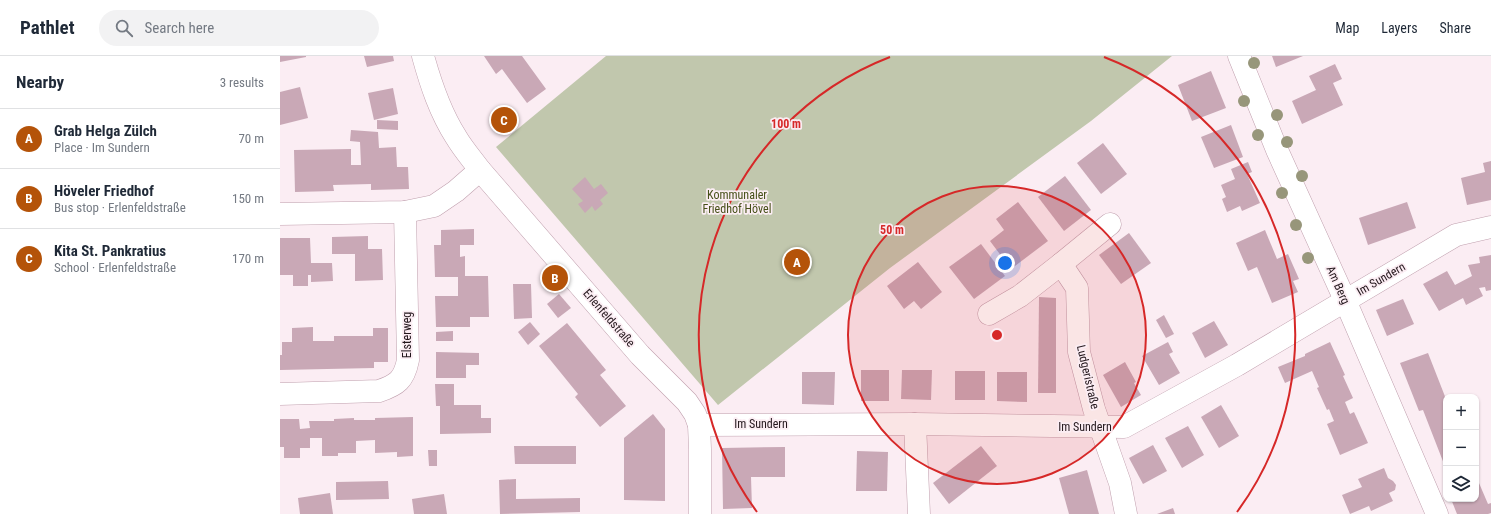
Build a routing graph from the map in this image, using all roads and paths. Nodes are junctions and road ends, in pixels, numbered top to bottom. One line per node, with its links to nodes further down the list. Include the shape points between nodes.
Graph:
1 (423, 56): 3 (street, Erlenfeldstraße, via 443,113 456,138)
2 (1238, 56): 9 (street, Am Berg, via 1277,150)
3 (480, 170): 4 (street, via 434,206); 13 (street, Erlenfeldstraße, via 640,354 687,402)
4 (405, 212): 5 (street); 11 (street, Elsterweg, via 408,360 401,379 393,387 379,391)
5 (280, 214)
6 (1110, 224): 8 (street)
7 (1491, 227): 9 (street, Im Sundern, via 1456,235)
8 (1061, 264): 10 (street, via 1020,296); 14 (street, Ludgeristraße, via 1077,288 1079,352)
9 (1345, 300): 14 (street, Im Sundern, via 1237,365 1124,427); 18 (street, Am Berg)
10 (989, 314)
11 (280, 394)
12 (915, 424): 13 (street, Im Sundern); 14 (street, Im Sundern); 16 (street)
13 (699, 425): 15 (street, Erlenfeldstraße)
14 (1101, 426): 17 (street, Ludgeristraße, via 1120,483)
15 (700, 514)
16 (919, 514)
17 (1126, 514)
18 (1437, 514)

